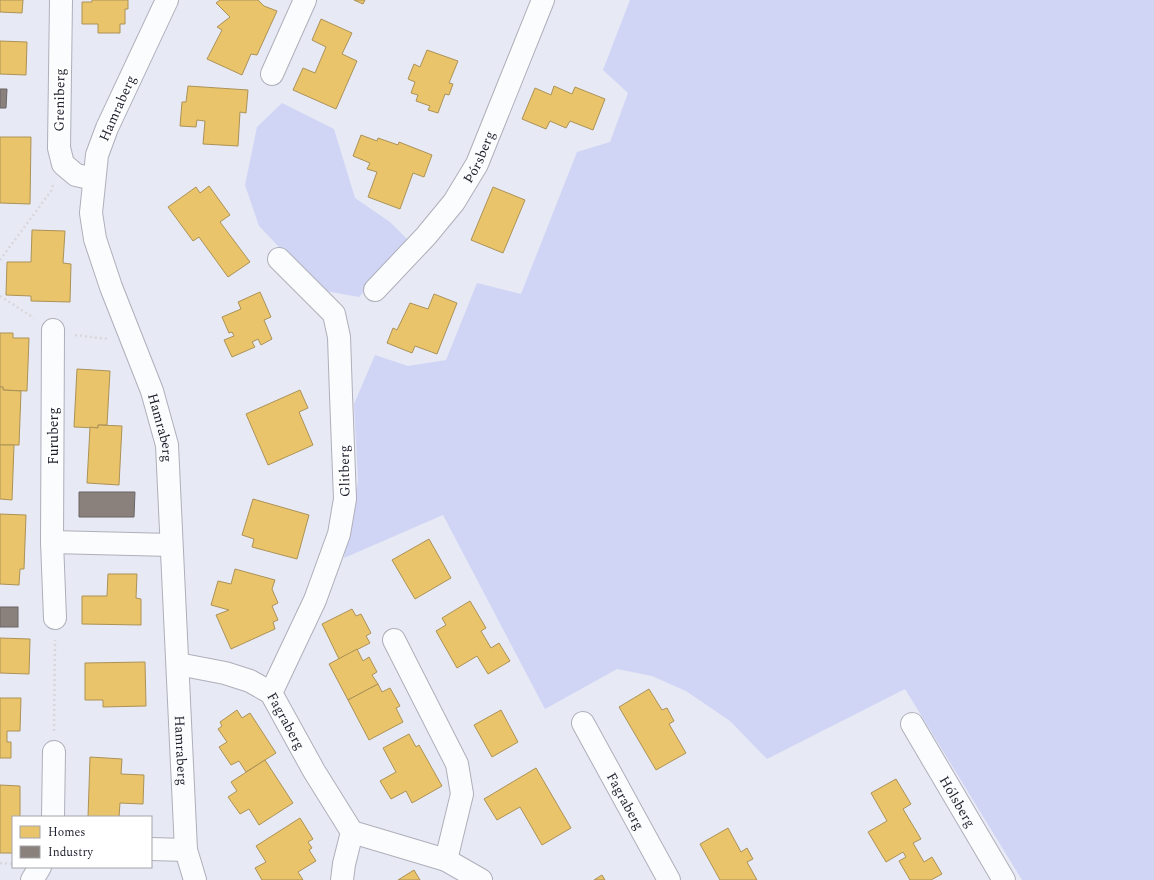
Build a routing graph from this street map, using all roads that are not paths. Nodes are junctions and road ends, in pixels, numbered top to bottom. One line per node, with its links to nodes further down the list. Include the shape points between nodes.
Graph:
1 (61, 0): 6 (street, Greniberg, via 59,148 63,164 76,175)
2 (167, 0): 6 (street, Hamraberg, via 107,128 97,156)
3 (543, 0): 8 (street, Þórsberg, via 473,170 454,202)
4 (301, 2): 5 (street)
5 (272, 74)
6 (94, 179): 11 (street, Hamraberg, via 92,212 95,239 152,391 167,445)
7 (279, 259): 15 (street, Glitberg, via 334,314 340,337 345,499 339,534 315,600)
8 (375, 290)
9 (53, 330): 10 (street, Furuberg)
10 (52, 542): 11 (street); 12 (street, Furuberg)
11 (171, 546): 14 (street, Hamraberg)
12 (55, 618)
13 (394, 640): 23 (street, via 457,764 462,794)
14 (178, 664): 15 (street, Fagraberg, via 225,673 250,681); 22 (street, Hamraberg)
15 (271, 693): 20 (street, Fagraberg, via 314,771)
16 (582, 723): 29 (street, Fagraberg)
17 (912, 724): 30 (street, Hólsberg)
18 (54, 752): 19 (street)
19 (53, 816)
20 (352, 832): 23 (street); 27 (street)
21 (152, 849): 22 (street)
22 (186, 850): 26 (street, Hamraberg)
23 (446, 860): 28 (street)
24 (39, 868): 25 (street)
25 (32, 880)
26 (195, 880)
27 (342, 880)
28 (481, 880)
29 (669, 880)
30 (1004, 880)

